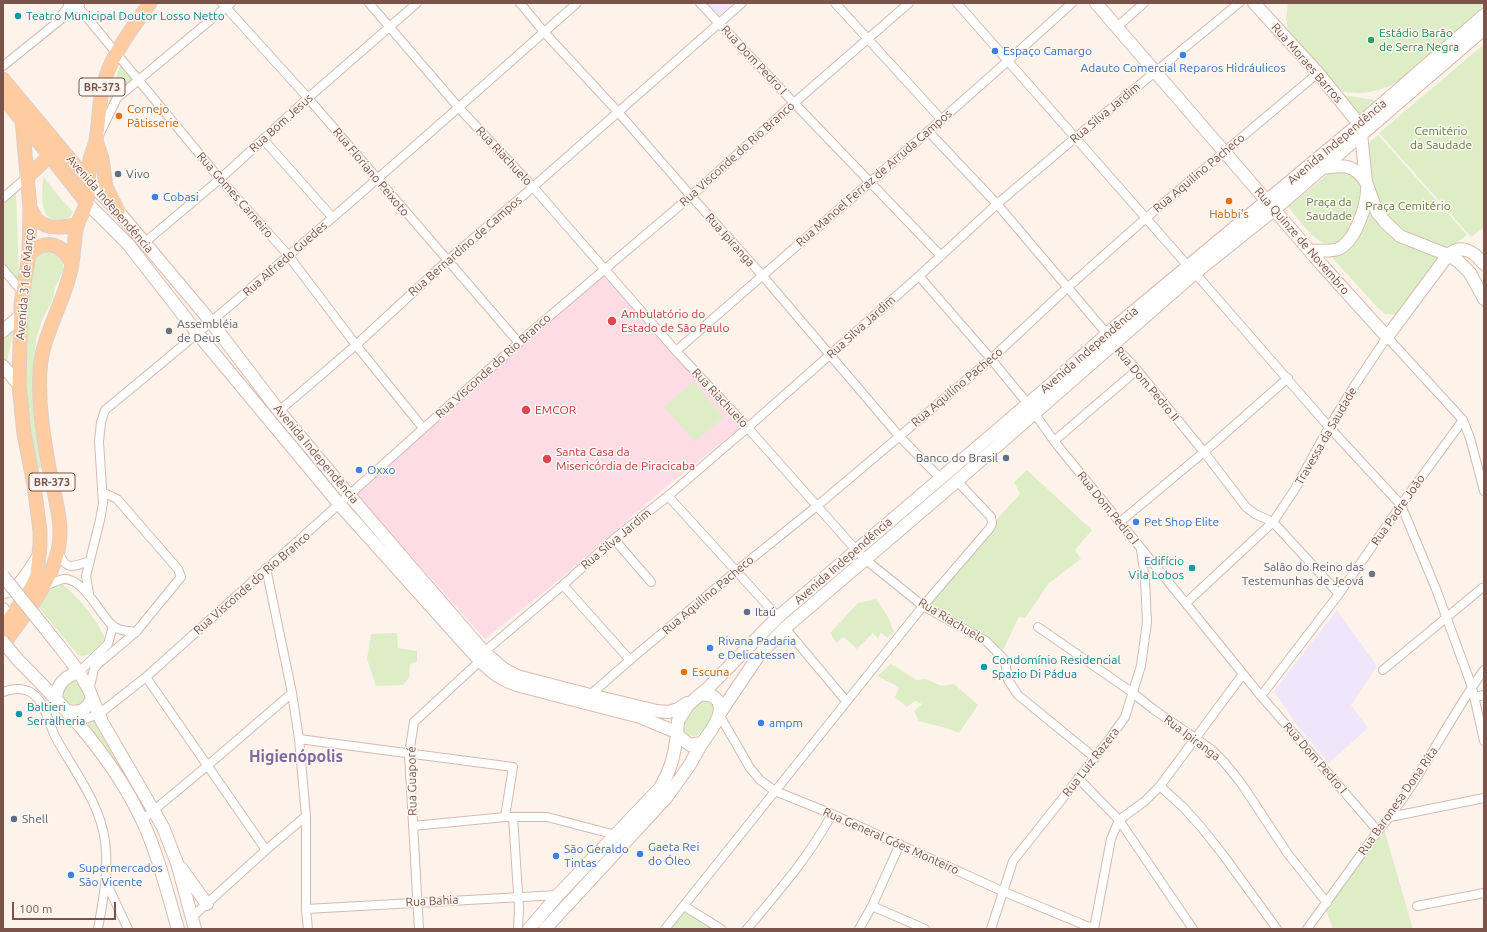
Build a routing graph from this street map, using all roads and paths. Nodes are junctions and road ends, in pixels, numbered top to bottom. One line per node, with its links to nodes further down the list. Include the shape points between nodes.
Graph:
1 (68, 3): 24 (street, via 64,13)
2 (150, 3): 27 (main road, BR-373)
3 (369, 3): 21 (street, Rua Riachuelo)
4 (417, 3): 21 (street, Rua Bom Jesus)
5 (520, 3): 25 (street, Rua Ipiranga)
6 (577, 3): 25 (street, Rua Alfredo Guedes)
7 (700, 3): 20 (street, Rua Dom Pedro I)
8 (742, 3): 20 (street, Rua Bernardino de Campos)
9 (835, 3): 26 (street)
10 (909, 3): 26 (street, Rua Visconde do Rio Branco)
11 (957, 3): 28 (street)
12 (1072, 3): 28 (street, Rua Manoel Ferraz de Arruda Campos)
13 (1096, 3): 22 (main road, Rua Quinze de Novembro)
14 (1144, 3): 22 (street)
15 (1239, 3): 30 (street, Rua Silva Jardim)
16 (1254, 3): 31 (main road, Rua Moraes Barros)
17 (78, 4): 24 (street); 27 (street, Rua Gomes Carneiro)
18 (226, 5): 33 (street); 35 (street, Rua Floriano Peixoto)
19 (1484, 15): 41 (main road, Avenida Independência)
20 (719, 24): 36 (street, Rua Dom Pedro I); 38 (street, Rua Bernardino de Campos)
21 (390, 26): 35 (street, Rua Bom Jesus); 37 (street, Rua Riachuelo)
22 (1117, 27): 30 (main road, Rua Quinze de Novembro)
23 (1484, 30): 41 (main road, Avenida Independência)
24 (46, 32): 29 (street)
25 (544, 32): 37 (street, Rua Alfredo Guedes); 38 (street, Rua Ipiranga)
26 (866, 39): 36 (street, Rua Visconde do Rio Branco); 39 (street)
27 (116, 54): 33 (street, Rua Gomes Carneiro); 45 (main road, BR-373, via 102,87)
28 (1008, 61): 39 (street, Rua Manoel Ferraz de Arruda Campos); 43 (street)
29 (3, 66)
30 (1156, 72): 43 (street, Rua Silva Jardim); 46 (main road, Rua Quinze de Novembro)
31 (1318, 73): 41 (main road, Rua Moraes Barros); 46 (street, Rua Aquilino Pacheco)
32 (3, 80): 48 (main road, Avenida Independência)
33 (139, 81): 45 (street, via 117,98); 51 (street, Rua Gomes Carneiro)
34 (3, 97): 40 (main road, Avenida Independência)
35 (308, 98): 44 (street, Rua Bom Jesus); 52 (street, Rua Floriano Peixoto)
36 (794, 103): 54 (street, Rua Dom Pedro I); 57 (street, Rua Visconde do Rio Branco)
37 (459, 108): 52 (street, Rua Alfredo Guedes); 56 (street, Rua Riachuelo)
38 (618, 112): 56 (street, Rua Bernardino de Campos); 57 (street, Rua Ipiranga)
39 (941, 119): 42 (street, Rua Manoel Ferraz de Arruda Campos)
40 (22, 120): 47 (main road, Avenida Independência); 50 (main road, Avenida 31 de Março / BR-373)
41 (1360, 129): 49 (main road, Avenida Independência); 55 (main road); 61 (main road, Avenida Independência)
42 (928, 131): 54 (street, Rua Manoel Ferraz de Arruda Campos); 60 (street, Rua Dom Pedro II)
43 (1075, 138): 60 (street, Rua Silva Jardim); 65 (street)
44 (263, 139): 51 (street, Rua Bom Jesus); 64 (street)
45 (96, 141): 53 (main road, BR-373, via 90,160); 63 (main road, via 102,158 106,187)
46 (1224, 151): 61 (main road, Rua Quinze de Novembro); 65 (street, Rua Aquilino Pacheco)
47 (50, 156): 48 (main road, via 54,152 59,154 67,164); 50 (main road); 59 (main road, Avenida Independência)
48 (78, 168): 53 (main road, Avenida Independência)
49 (1321, 168): 55 (main road, via 1347,166); 61 (main road, Avenida Independência)
50 (27, 177): 58 (street); 62 (main road, Avenida 31 de Março / BR-373)
51 (220, 179): 67 (street, Rua Bom Jesus); 70 (street, Rua Gomes Carneiro)
52 (377, 180): 64 (street, Rua Alfredo Guedes); 73 (street, Rua Floriano Peixoto)
53 (89, 182): 59 (main road, Avenida 31 de Março / BR-373); 63 (main road, Avenida Independência)
54 (871, 182): 72 (street, Rua Dom Pedro I); 79 (street, Rua Manoel Ferraz de Arruda Campos)
55 (1366, 182): 68 (main road, via 1367,196 1364,207 1349,241 1334,250); 71 (main road, via 1377,212 1400,236)
56 (533, 187): 73 (street, Rua Bernardino de Campos); 77 (street, Rua Riachuelo)
57 (691, 196): 77 (street, Rua Visconde do Rio Branco); 79 (street, Rua Ipiranga)
58 (3, 198)
59 (87, 203): 66 (main road, Avenida 31 de Março / BR-373); 87 (main road, Avenida Independência, via 128,244)
60 (997, 204): 72 (street, Rua Silva Jardim); 81 (street, Rua Dom Pedro II)
61 (1271, 205): 68 (main road, Rua Quinze de Novembro); 78 (main road, Avenida Independência)
62 (30, 208): 66 (main road, via 36,219 42,223 60,228); 69 (main road, Avenida 31 de Março / BR-373)
63 (118, 212): 67 (main road, Avenida Independência)
64 (332, 217): 70 (street, Rua Alfredo Guedes)
65 (1146, 218): 78 (street); 81 (street, Rua Aquilino Pacheco)
66 (78, 224): 74 (main road, Avenida 31 de Março / BR-373)
67 (144, 243): 85 (main road, Avenida Independência)
68 (1310, 251): 88 (main road, Rua Quinze de Novembro)
69 (29, 254): 74 (main road, via 37,246 54,245 68,254); 82 (main road, Avenida 31 de Março / BR-373)
70 (288, 255): 85 (street, Rua Alfredo Guedes); 91 (street, Rua Gomes Carneiro)
71 (1448, 255): 75 (main road, via 1454,250 1470,251); 83 (main road, via 1470,273); 88 (main road, Travessa da Saudade)
72 (941, 256): 80 (street, Rua Silva Jardim)
73 (446, 261): 90 (street, Rua Floriano Peixoto); 91 (street, Rua Bernardino de Campos)
74 (72, 264): 121 (main road, Avenida 31 de Março / BR-373, via 48,333 40,370 43,434 59,513)
75 (1484, 264)
76 (3, 269): 82 (street)
77 (604, 270): 90 (street, Rua Visconde do Rio Branco); 92 (street, Rua Riachuelo)
78 (1191, 270): 89 (main road, Avenida Independência); 97 (street)
79 (762, 275): 92 (street, Rua Manoel Ferraz de Arruda Campos); 93 (street, Rua Ipiranga)
80 (919, 276): 93 (street, Rua Silva Jardim); 94 (street, Rua Dom Pedro I)
81 (1067, 288): 89 (street, Rua Dom Pedro II); 94 (street, Rua Aquilino Pacheco)
82 (23, 293): 84 (main road, Avenida 31 de Março / BR-373)
83 (1484, 299)
84 (20, 316): 86 (main road); 98 (main road, Avenida 31 de Março / BR-373)
85 (212, 323): 87 (street, Rua Alfredo Guedes); 100 (main road, Avenida Independência)
86 (3, 331)
87 (198, 334): 111 (street, Rua Alfredo Guedes, via 105,410 99,442); 115 (main road, Avenida Independência)
88 (1387, 337): 101 (street, Rua Quinze de Novembro); 103 (street, Travessa da Saudade)
89 (1110, 339): 96 (street, Rua Dom Pedro II); 99 (main road, Avenida Independência)
90 (519, 343): 104 (street, Rua Visconde do Rio Branco)
91 (356, 345): 100 (street, Rua Bernardino de Campos); 104 (street, Rua Gomes Carneiro)
92 (676, 351): 102 (street, Rua Riachuelo)
93 (830, 355): 102 (street, Rua Silva Jardim); 105 (street, Rua Ipiranga)
94 (991, 359): 99 (street, Rua Dom Pedro I); 105 (street, Rua Aquilino Pacheco)
95 (3, 366): 98 (main road)
96 (1137, 370): 106 (street); 107 (street, Rua Dom Pedro II)
97 (1288, 378): 103 (street); 107 (street)
98 (19, 385): 123 (main road, Avenida 31 de Março / BR-373, via 24,434 40,531)
99 (1031, 409): 106 (street, Rua Dom Pedro I); 108 (main road, Avenida Independência); 109 (main road, Avenida Independência)
100 (279, 411): 112 (main road, Avenida Independência)
101 (1462, 420): 110 (street, Rua Quinze de Novembro, via 1470,438); 114 (street, Rua Padre João)
102 (747, 427): 113 (street, Rua Silva Jardim); 116 (street, Rua Riachuelo)
103 (1330, 427): 114 (street); 118 (street, Travessa da Saudade)
104 (422, 428): 112 (street, Rua Visconde do Rio Branco)
105 (899, 436): 108 (street, Rua Ipiranga); 116 (street, Rua Aquilino Pacheco)
106 (1054, 441): 117 (street, Rua Dom Pedro I)
107 (1204, 452): 117 (street); 118 (street, Rua Dom Pedro II, via 1246,507)
108 (940, 478): 122 (main road, Avenida Independência)
109 (957, 482): 124 (main road, Avenida Independência); 139 (street, via 992,517 990,528)
110 (1484, 490)
111 (102, 492): 125 (street, Rua Alfredo Guedes, via 103,503); 146 (street, via 117,498 178,569 181,577)
112 (349, 495): 115 (street, Rua Visconde do Rio Branco); 148 (main road, Avenida Independência)
113 (668, 496): 119 (street, Rua Silva Jardim); 128 (street)
114 (1401, 504): 137 (street, Rua Padre João); 141 (street)
115 (340, 505): 126 (street, Rua Visconde do Rio Branco); 148 (main road, Avenida Independência)
116 (816, 506): 122 (street, Rua Riachuelo); 128 (street, Rua Aquilino Pacheco)
117 (1120, 522): 120 (street, Rua Dom Pedro I)
118 (1274, 522): 137 (street, Rua Dom Pedro II); 138 (street, Travessa da Saudade)
119 (614, 539): 131 (street); 132 (street, Rua Silva Jardim)
120 (1141, 549): 127 (street, Rua Dom Pedro I); 130 (street, Rua Luiz Razera)
121 (58, 550): 125 (street, via 63,562 68,566); 133 (main road, Avenida 31 de Março / BR-373)
122 (856, 550): 124 (street, Rua Riachuelo); 140 (main road, Avenida Independência)
123 (38, 557): 135 (main road, via 21,582 9,591); 142 (main road, Avenida 31 de Março / BR-373, via 37,576 30,590)
124 (866, 560): 139 (street, Rua Riachuelo); 145 (main road, Avenida Independência)
125 (90, 561): 136 (street, Rua Alfredo Guedes, via 86,576)
126 (266, 568): 154 (street, Rua Visconde do Rio Branco); 157 (street)
127 (1157, 568): 130 (street); 138 (street, Rua Dom Pedro I)
128 (735, 572): 140 (street); 149 (street, Rua Aquilino Pacheco)
129 (3, 576): 152 (main road, bridge)
130 (1145, 579): 158 (street, Rua Luiz Razera, via 1147,622 1141,666)
131 (652, 582)
132 (563, 585): 148 (street, Rua Silva Jardim); 149 (street)
133 (44, 587): 136 (street, via 66,579); 147 (main road, Avenida 31 de Março / BR-373)
134 (1482, 588): 141 (street)
135 (3, 592)
136 (89, 594): 143 (street)
137 (1339, 594): 163 (street, Rua Padre João)
138 (1186, 603): 153 (street, Rua Dom Pedro I)
139 (923, 606): 166 (street); 176 (street, Rua Riachuelo, via 986,641 1005,660 1008,680 1018,695)
140 (778, 617): 162 (main road, Avenida Independência)
141 (1447, 618): 150 (street); 155 (street)
142 (5, 620)
143 (113, 626): 146 (street); 152 (street, via 108,644)
144 (1038, 627): 158 (street, Rua Ipiranga)
145 (785, 628): 166 (street); 169 (main road, Avenida Independência, via 759,655)
146 (136, 632): 159 (street, via 98,664 92,677)
147 (3, 644): 165 (main road, bridge)
148 (482, 657): 160 (main road, Avenida Independência, via 517,676); 170 (main road, Avenida Independência, via 502,680 640,717); 175 (street, Rua Guaporé, via 414,722)
149 (630, 660): 160 (street, Rua Aquilino Pacheco)
150 (1383, 670)
151 (1484, 670): 155 (street, Rua Baronesa Dona Rita)
152 (79, 672): 159 (main road); 165 (main road, via 70,674 62,680)
153 (1243, 674): 163 (street, Rua Dom Pedro I); 172 (street)
154 (146, 677): 168 (street, Rua Visconde do Rio Branco); 177 (street)
155 (1472, 687): 164 (street); 186 (street, Rua Baronesa Dona Rita, via 1419,775)
156 (3, 692): 195 (street, via 21,689 31,693 44,708 55,736 91,798 100,820 105,842)
157 (292, 693): 171 (street); 177 (street)
158 (1133, 693): 172 (street, Rua Ipiranga); 176 (street, Rua Luiz Razera, via 1125,717)
159 (91, 694): 167 (main road, via 87,707); 168 (main road)
160 (590, 695): 162 (main road, Avenida Independência, via 668,712)
161 (1484, 695): 164 (street)
162 (699, 696): 169 (main road, via 714,697 718,702); 170 (main road, via 681,714)
163 (1261, 696): 190 (street, Rua Dom Pedro I)
164 (1475, 697): 173 (street)
165 (56, 698): 167 (main road)
166 (846, 701): 180 (street)
167 (70, 714): 168 (street, Rua Visconde do Rio Branco, via 84,718); 187 (main road, via 120,780)
168 (99, 714): 182 (main road)
169 (720, 714): 174 (main road); 180 (street, Rua General Góes Monteiro, via 750,768 760,780)
170 (677, 734): 174 (main road, via 690,745); 191 (main road, via 674,758 668,775 660,788)
171 (299, 739): 175 (street); 184 (street)
172 (1196, 739): 179 (street); 201 (street, Rua Ipiranga, via 1211,749 1241,783 1288,854)
173 (1484, 741)
174 (702, 743): 214 (main road, via 666,798)
175 (409, 754): 185 (street, via 513,767); 189 (street, Rua Guaporé)
176 (1095, 758): 178 (street, Rua Luiz Razera)
177 (207, 766): 182 (street); 193 (street)
178 (1078, 778): 188 (street); 196 (street, Rua Luiz Razera, via 1013,861)
179 (1160, 786): 188 (street, via 1133,811); 223 (street, via 1202,828)
180 (776, 791): 183 (street, Rua General Góes Monteiro); 203 (street)
181 (1484, 798): 186 (street)
182 (154, 810): 187 (street); 194 (main road, via 164,827)
183 (832, 814): 192 (street, Rua General Góes Monteiro); 217 (street, via 805,858)
184 (306, 816): 193 (street); 206 (street)
185 (509, 817): 189 (street); 191 (street, via 547,817); 199 (street)
186 (1390, 817): 190 (street, Rua Baronesa Dona Rita)
187 (142, 820): 211 (main road, via 156,854)
188 (1119, 820): 221 (street, via 1111,839); 222 (street)
189 (413, 826): 200 (street, Rua Guaporé)
190 (1378, 831): 201 (street, Rua Baronesa Dona Rita)
191 (616, 835): 198 (main road)
192 (900, 844): 196 (street, Rua General Góes Monteiro); 204 (street)
193 (266, 850): 202 (street)
194 (177, 863): 202 (main road); 207 (main road)
195 (105, 879): 209 (street); 210 (street)
196 (1002, 891): 220 (street, Rua Luiz Razera); 221 (street, Rua General Góes Monteiro)
197 (1484, 893): 205 (street)
198 (558, 895): 199 (street, Rua Bahia); 208 (main road)
199 (518, 896): 200 (street, Rua Bahia); 208 (street)
200 (417, 902): 206 (street, Rua Bahia); 213 (street, Rua Guaporé)
201 (1327, 903): 224 (street, Rua Baronesa Dona Rita)
202 (207, 904): 207 (street)
203 (684, 906): 215 (street); 216 (street)
204 (872, 906): 218 (street); 219 (street)
205 (1417, 906)
206 (306, 909): 212 (street)
207 (193, 924): 211 (main road)
208 (523, 928)
209 (98, 929)
210 (128, 929)
211 (178, 929)
212 (308, 929)
213 (419, 929)
214 (544, 929)
215 (665, 929)
216 (721, 929)
217 (747, 929)
218 (859, 929)
219 (925, 929)
220 (991, 929)
221 (1094, 929)
222 (1193, 929)
223 (1277, 929)
224 (1307, 929)

